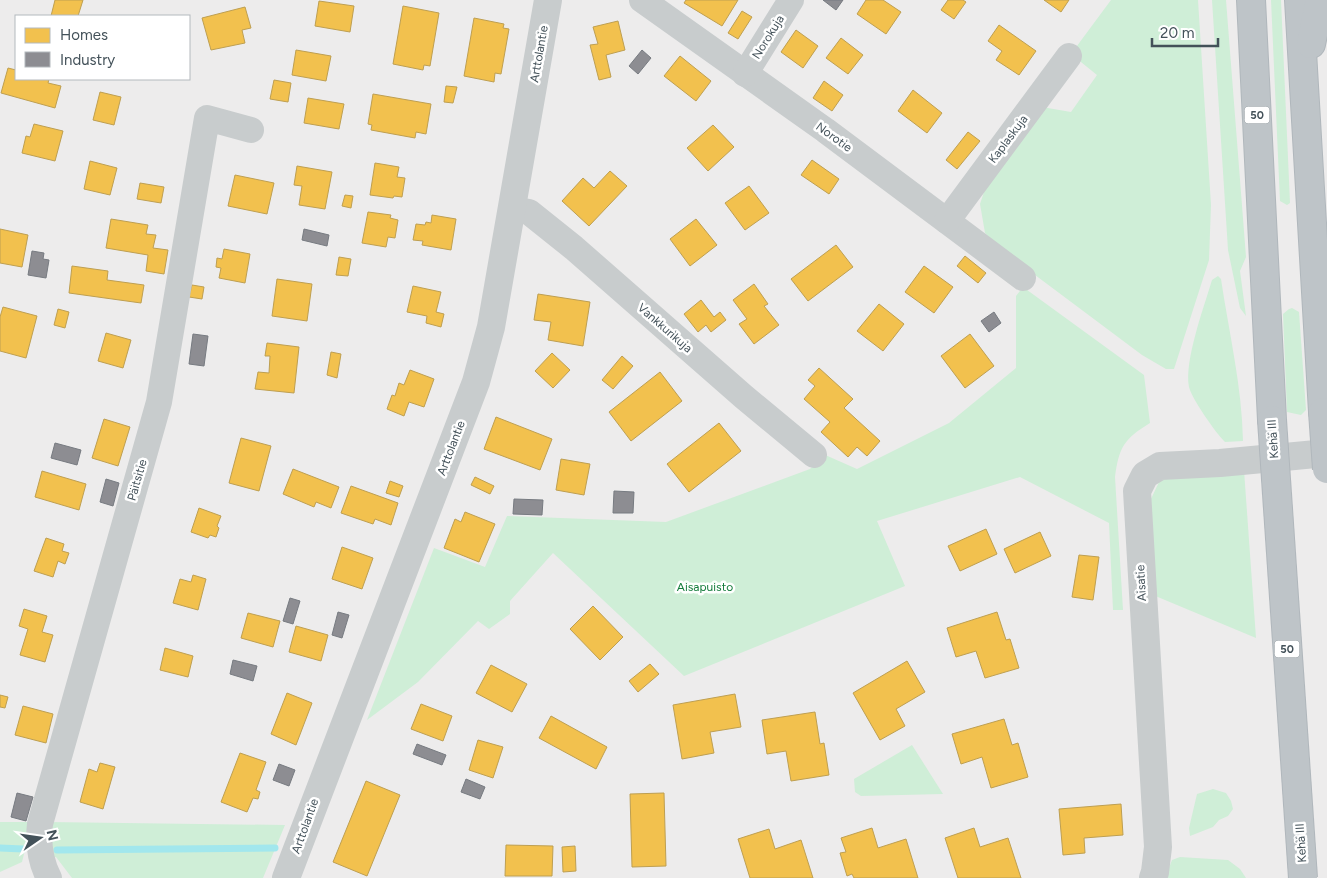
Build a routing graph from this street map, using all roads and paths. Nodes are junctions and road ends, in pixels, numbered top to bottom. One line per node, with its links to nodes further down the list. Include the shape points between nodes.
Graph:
1 (548, 0): 11 (street, Arttolantie)
2 (642, 0): 8 (street, Norotie)
3 (791, 0): 8 (street, Norokuja)
4 (1251, 0): 20 (highway, Kehä III / 50, bridge, via 1272,420)
5 (1299, 0): 9 (highway)
6 (1320, 0): 9 (highway)
7 (1069, 56): 12 (street, Kaplaskuja)
8 (745, 74): 12 (street, Norotie)
9 (1303, 79): 16 (highway, bridge)
10 (251, 130): 17 (street, Päitsitie, via 207,118 159,402 40,824 43,868)
11 (512, 209): 15 (street, Vankkurikuja, via 529,212 574,248); 18 (street, Arttolantie, via 491,327 476,382)
12 (947, 221): 13 (street, Norotie)
13 (1023, 278)
14 (1327, 453): 19 (street, Aisatie, via 1160,466 1145,475 1137,491 1158,847)
15 (814, 455)
16 (1327, 469)
17 (49, 878)
18 (286, 878)
19 (1153, 878)
20 (1303, 878)

